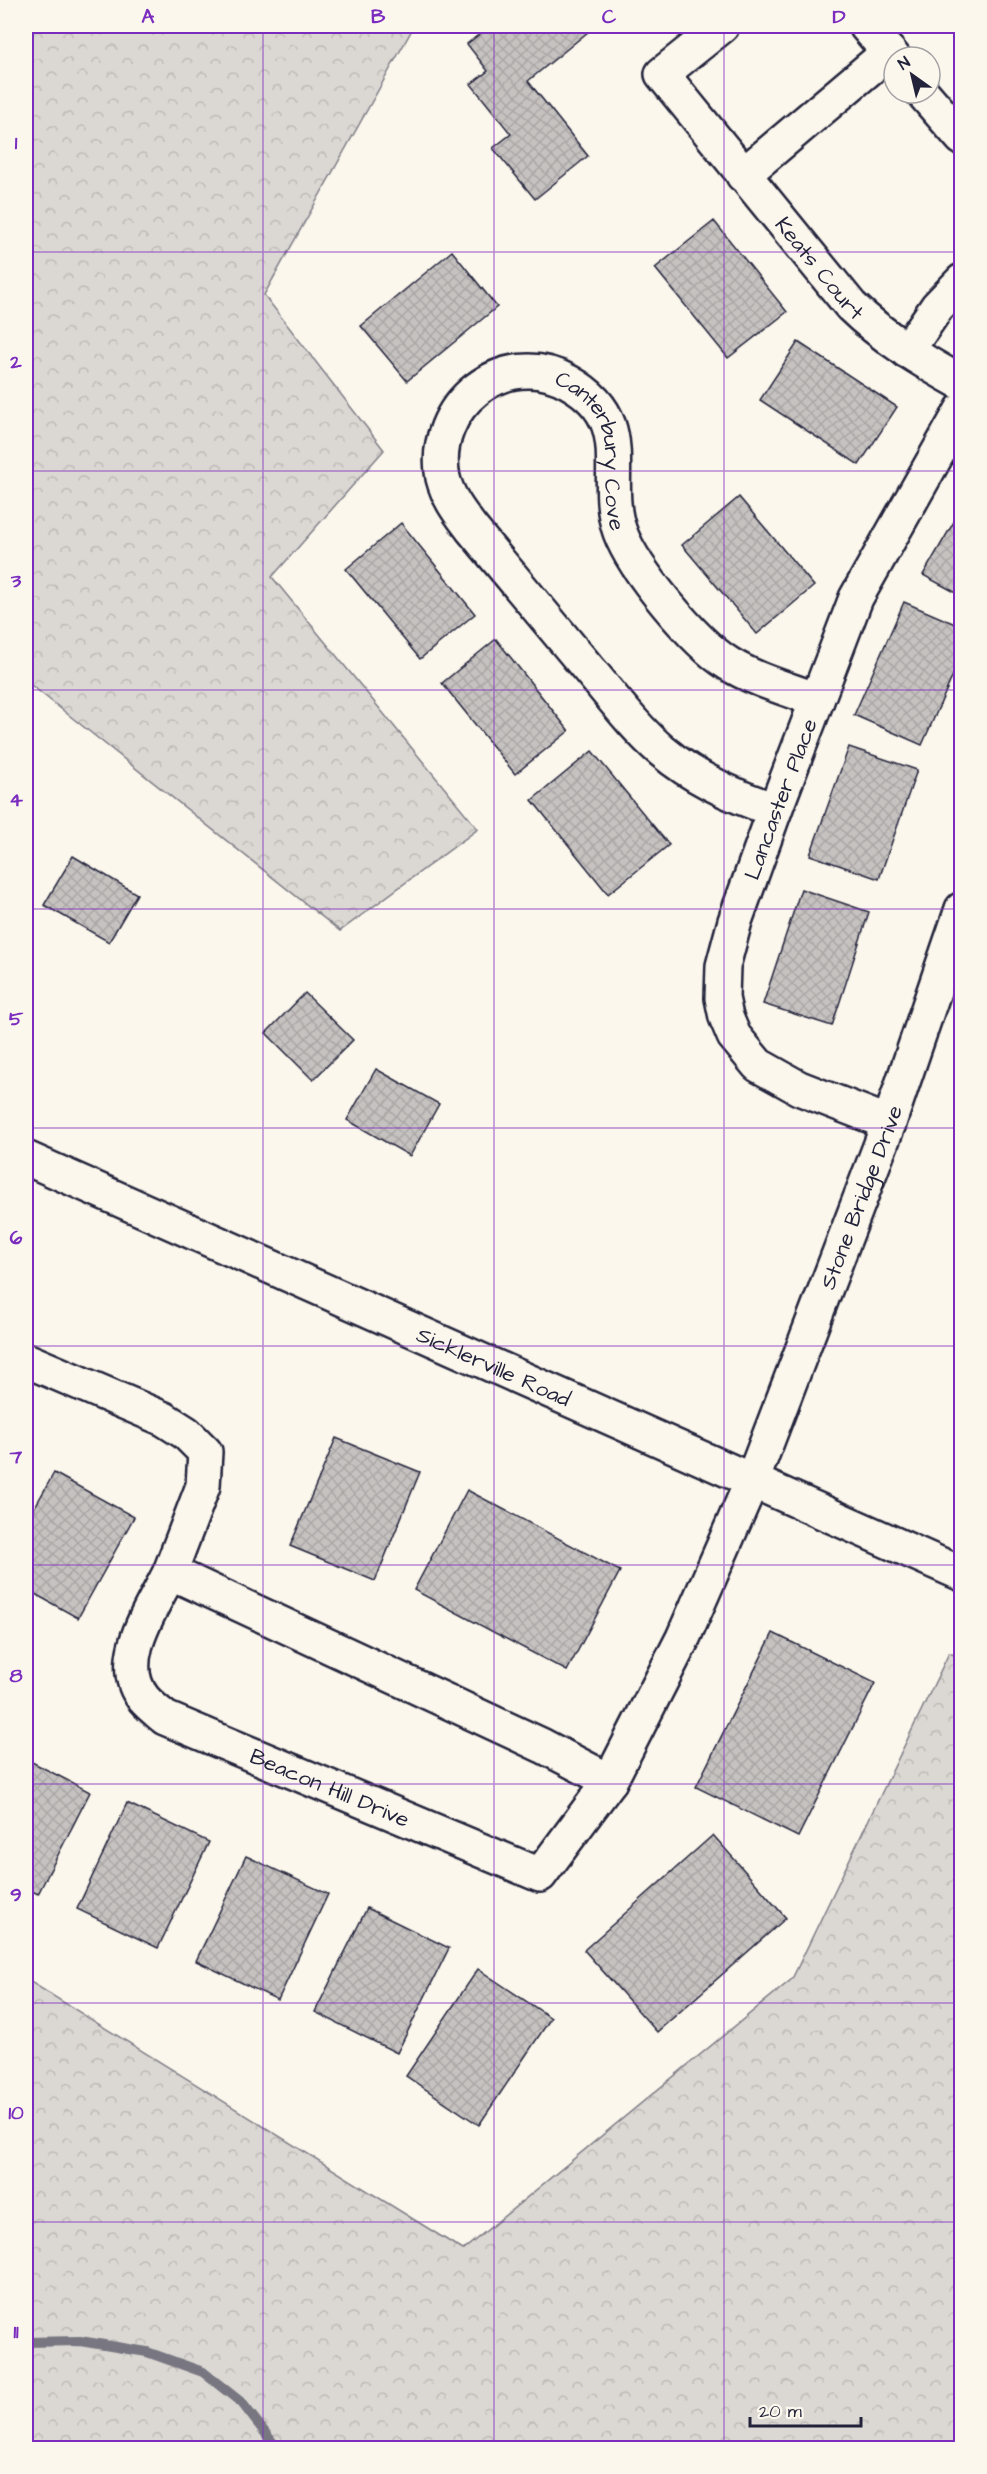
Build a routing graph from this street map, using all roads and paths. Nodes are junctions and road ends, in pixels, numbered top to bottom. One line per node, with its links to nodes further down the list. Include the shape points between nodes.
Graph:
1 (722, 26): 7 (street, Keats Court, via 662,74)
2 (866, 26): 3 (street)
3 (882, 45)
4 (882, 62): 7 (street)
5 (933, 105): 6 (street)
6 (962, 138)
7 (743, 175): 9 (street, Keats Court, via 835,289 868,322)
8 (962, 281): 9 (street)
9 (907, 351): 10 (street, Keats Court)
10 (962, 383)
11 (962, 410): 12 (street, Lancaster Place, via 856,598)
12 (817, 700): 13 (street, Lancaster Place); 13 (street, Canterbury Cove, via 723,660 705,646 645,576 620,532 615,505 614,443 601,409 588,396 555,375 514,371 479,388 455,411 442,442 443,476 446,490 472,529 611,696 662,750 743,800)
13 (775, 810): 15 (street, Lancaster Place, via 723,966 726,1017 734,1036 758,1065 799,1088)
14 (962, 909): 15 (street, Stone Bridge Drive)
15 (889, 1123): 18 (street, Stone Bridge Drive)
16 (26, 1158): 18 (street, Sicklerville Road)
17 (26, 1360): 19 (street, Beacon Hill Drive, via 164,1419 205,1452 203,1486)
18 (752, 1481): 20 (street, Sicklerville Road); 21 (street, Beacon Hill Drive, via 683,1638)
19 (170, 1572): 21 (street); 21 (street, Beacon Hill Drive, via 136,1642 132,1672 143,1698 165,1718 540,1875)
20 (962, 1574)
21 (610, 1781)

